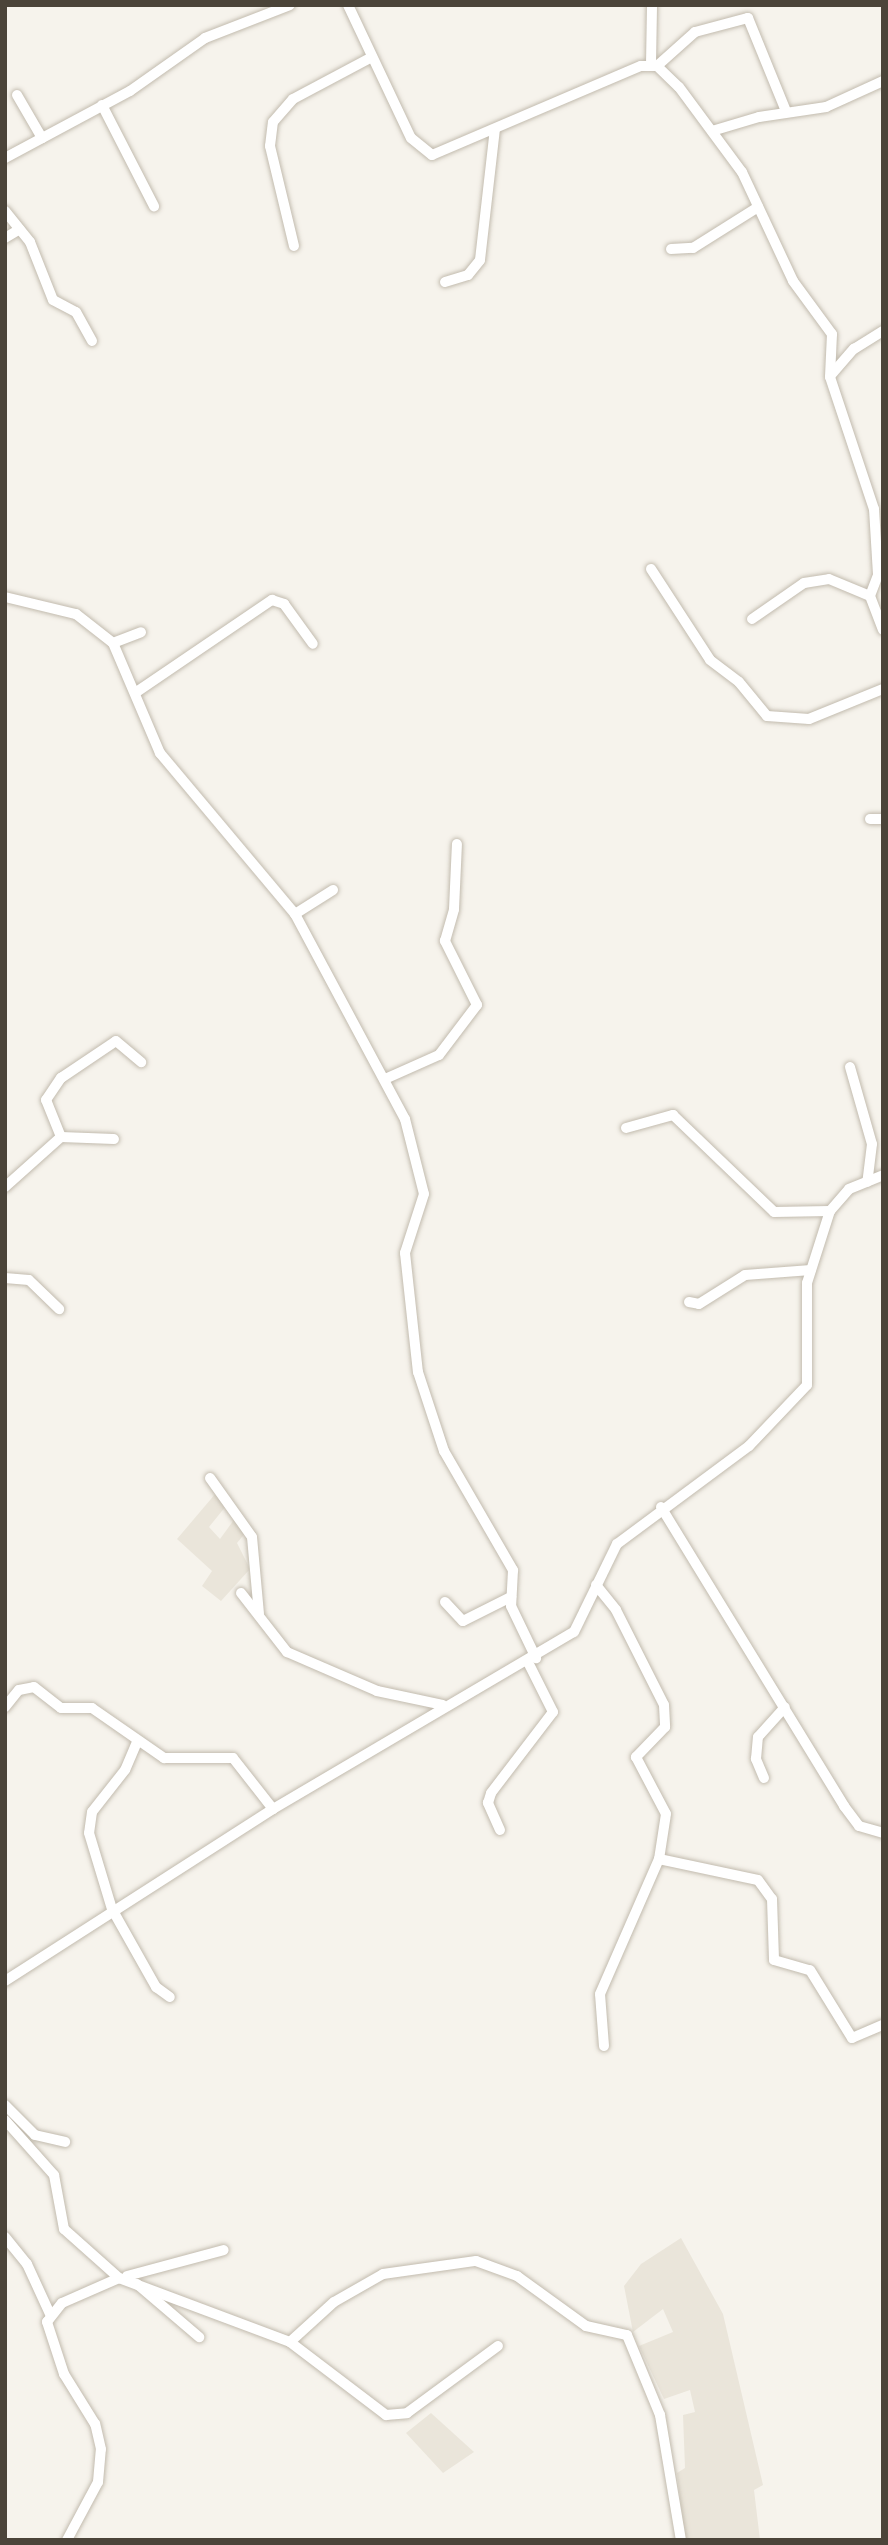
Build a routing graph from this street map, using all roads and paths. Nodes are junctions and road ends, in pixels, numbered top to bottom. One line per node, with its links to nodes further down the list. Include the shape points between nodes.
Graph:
1 (348, 5): 4 (street)
2 (652, 5): 5 (street)
3 (285, 6): 8 (street, via 205,38)
4 (372, 57): 10 (street, via 411,138 426,153 438,155); 19 (street, via 293,99 273,122 270,146)
5 (654, 65): 9 (street, via 695,32 748,18); 10 (street); 11 (street)
6 (883, 81): 9 (street, via 826,107)
7 (17, 96): 12 (street)
8 (102, 105): 12 (street); 14 (street)
9 (786, 111): 11 (street)
10 (495, 129): 21 (street, via 480,260 468,275)
11 (712, 131): 15 (street, via 742,172)
12 (42, 138): 13 (street)
13 (5, 158)
14 (154, 206)
15 (758, 207): 20 (street, via 693,248); 24 (street, via 793,281 832,334)
16 (5, 211): 17 (street)
17 (20, 229): 18 (street); 23 (street, via 53,300 76,312)
18 (5, 238)
19 (294, 246)
20 (671, 249)
21 (446, 282)
22 (883, 331): 24 (street, via 854,349)
23 (92, 341)
24 (830, 377): 25 (street)
25 (878, 508): 27 (street)
26 (651, 569): 35 (street, via 710,660 739,682 768,716 809,719)
27 (881, 574): 28 (street)
28 (870, 596): 30 (street, via 829,579 804,583); 31 (street)
29 (5, 597): 33 (street, via 88,619)
30 (752, 619)
31 (883, 630)
32 (141, 632): 33 (street)
33 (113, 643): 36 (street)
34 (313, 644): 36 (street, via 284,604 272,600)
35 (883, 689)
36 (135, 693): 41 (street, via 164,759)
37 (870, 819): 38 (street)
38 (883, 819)
39 (457, 844): 44 (street, via 454,909 445,941 477,1005 439,1055)
40 (332, 890): 41 (street)
41 (295, 914): 44 (street)
42 (141, 1062): 46 (street, via 116,1041 61,1078 46,1100)
43 (850, 1067): 49 (street, via 872,1144)
44 (385, 1079): 60 (street, via 409,1129 423,1184 419,1214 405,1253 418,1372 444,1451 513,1570)
45 (626, 1128): 51 (street, via 673,1115 774,1212)
46 (61, 1137): 47 (street); 50 (street)
47 (114, 1139)
48 (883, 1175): 49 (street)
49 (867, 1181): 51 (street, via 849,1189)
50 (5, 1186)
51 (830, 1211): 52 (street)
52 (811, 1270): 54 (street, via 745,1275 699,1304); 57 (street, via 805,1321 810,1350 807,1385 749,1446)
53 (5, 1278): 55 (street, via 29,1280)
54 (689, 1302)
55 (59, 1309)
56 (210, 1478): 62 (street, via 252,1537)
57 (661, 1507): 58 (street, via 617,1544); 66 (street)
58 (596, 1584): 63 (street, via 581,1624); 72 (street, via 616,1610 664,1705 665,1727 636,1757 666,1814)
59 (241, 1593): 62 (street)
60 (511, 1597): 61 (street, via 463,1621); 63 (street)
61 (444, 1602)
62 (259, 1617): 64 (street, via 287,1652 377,1691)
63 (532, 1660): 64 (street); 70 (street, via 553,1712 491,1793 488,1803)
64 (443, 1705): 69 (street)
65 (5, 1707): 67 (street, via 25,1686 34,1687 61,1708 92,1708)
66 (785, 1707): 68 (street, via 758,1737 756,1759); 71 (street, via 859,1826)
67 (136, 1744): 69 (street, via 173,1760 208,1755 233,1758); 73 (street, via 88,1824)
68 (764, 1778)
69 (273, 1809): 73 (street)
70 (500, 1830)
71 (883, 1833)
72 (659, 1859): 76 (street, via 758,1880 772,1899 774,1960 810,1970 852,2038); 77 (street, via 600,1994)
73 (113, 1909): 74 (street); 75 (street, via 156,1987)
74 (5, 1981)
75 (170, 1997)
76 (883, 2025)
77 (604, 2046)
78 (5, 2105): 80 (street, via 36,2135)
79 (5, 2120): 83 (street, via 54,2175 64,2229)
80 (65, 2142)
81 (5, 2237): 84 (street, via 27,2264)
82 (224, 2250): 83 (street)
83 (125, 2277): 84 (street, via 62,2303); 85 (street); 86 (street)
84 (50, 2314): 88 (street, via 48,2330 64,2374 95,2424 101,2449 98,2482)
85 (199, 2337)
86 (290, 2342): 87 (street, via 386,2415 397,2417); 89 (street, via 334,2302 383,2274 476,2261 517,2276 586,2326 627,2335 660,2415)
87 (498, 2346)
88 (67, 2540)
89 (681, 2540)

